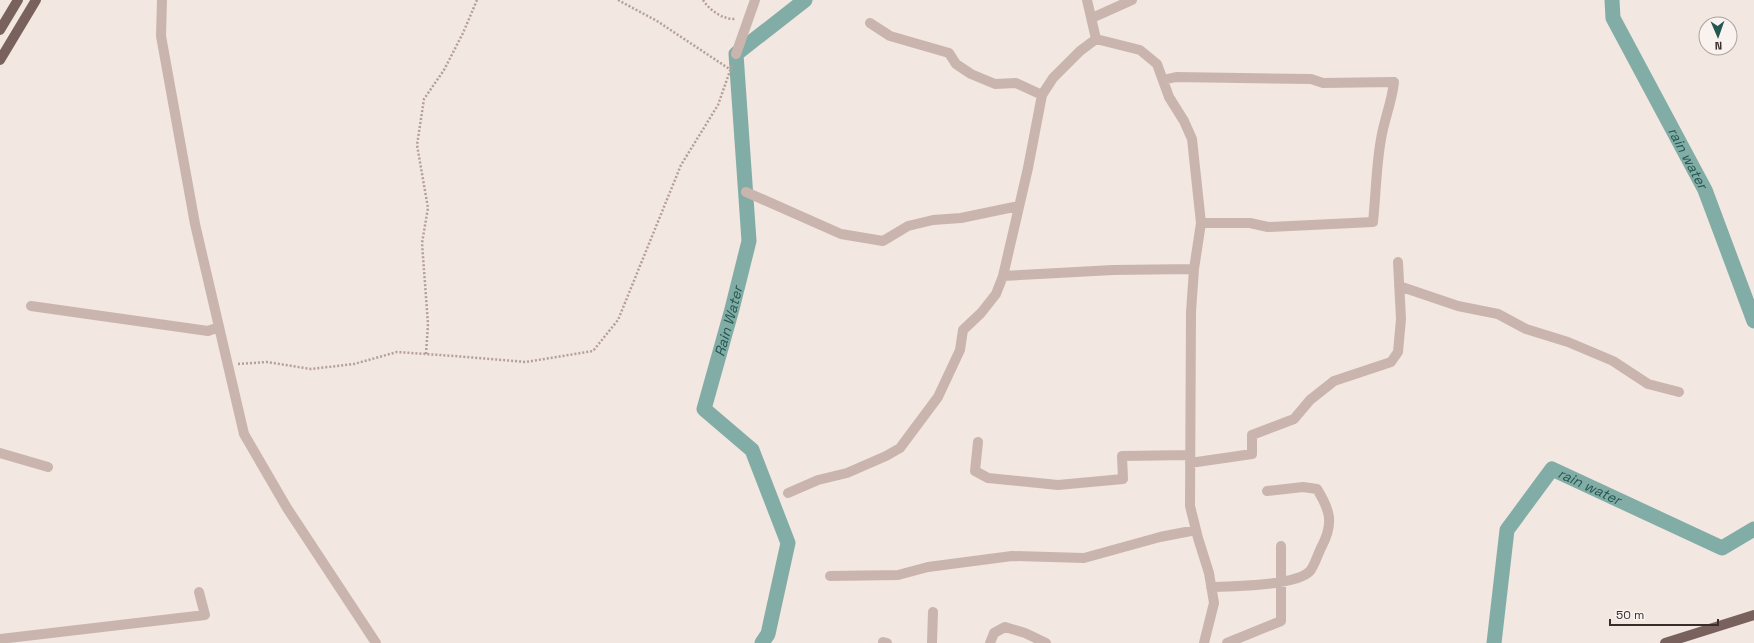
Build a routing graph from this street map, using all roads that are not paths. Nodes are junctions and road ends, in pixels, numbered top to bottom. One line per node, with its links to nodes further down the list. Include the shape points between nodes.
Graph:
1 (18, 0): 9 (main road)
2 (36, 0): 12 (main road)
3 (162, 0): 23 (street, via 161,36 195,224)
4 (755, 0): 11 (street)
5 (1087, 0): 7 (street)
6 (1132, 0): 7 (street)
7 (1092, 18): 10 (street)
8 (870, 23): 14 (street, via 890,36 949,53 956,64 971,74 995,84 1016,83)
9 (0, 29)
10 (1096, 39): 13 (street, via 1140,50 1157,64); 14 (street, via 1053,78)
11 (736, 54)
12 (1, 57)
13 (1163, 80): 17 (street, via 1169,97 1192,139); 17 (street, via 1176,77 1311,79 1323,83 1394,82 1381,137 1373,222 1268,227 1250,223)
14 (1042, 94): 16 (street)
15 (746, 192): 16 (street, via 841,234 883,241 908,226)
16 (1019, 206): 20 (street)
17 (1201, 223): 19 (street)
18 (1398, 262): 21 (street)
19 (1194, 269): 20 (street); 27 (street, via 1191,312)
20 (1003, 276): 30 (street, via 996,294 963,330 960,350 938,397 900,448 847,473 818,480)
21 (1399, 286): 24 (street, via 1458,306 1498,314 1526,329 1568,342 1613,362 1648,384); 27 (street, via 1401,319 1398,352 1391,362 1334,380 1310,400 1294,419 1252,435 1252,454)
22 (31, 306): 23 (street, via 208,331)
23 (219, 327): 40 (street, via 244,434 287,508)
24 (1679, 392)
25 (978, 442): 27 (street, via 975,471 988,478 1058,485 1123,479 1122,456)
26 (0, 453): 28 (street)
27 (1190, 459): 31 (street, via 1190,506)
28 (48, 466)
29 (1267, 491): 34 (street, via 1318,489 1326,503 1330,518 1328,534 1310,571 1294,580)
30 (788, 493)
31 (1196, 530): 33 (street, via 1084,558 1012,556 928,567 898,575); 35 (street)
32 (1282, 546): 34 (street)
33 (830, 576)
34 (1281, 581): 35 (street); 45 (street, via 1281,621)
35 (1211, 587): 44 (street, via 1214,603)
36 (199, 592): 39 (street, via 205,616)
37 (933, 612): 41 (street)
38 (1754, 615): 46 (main road)
39 (0, 639)
40 (376, 643)
41 (932, 643)
42 (990, 643): 43 (street, via 994,633 1005,626)
43 (1046, 643)
44 (1204, 643)
45 (1226, 643)
46 (1665, 643)

